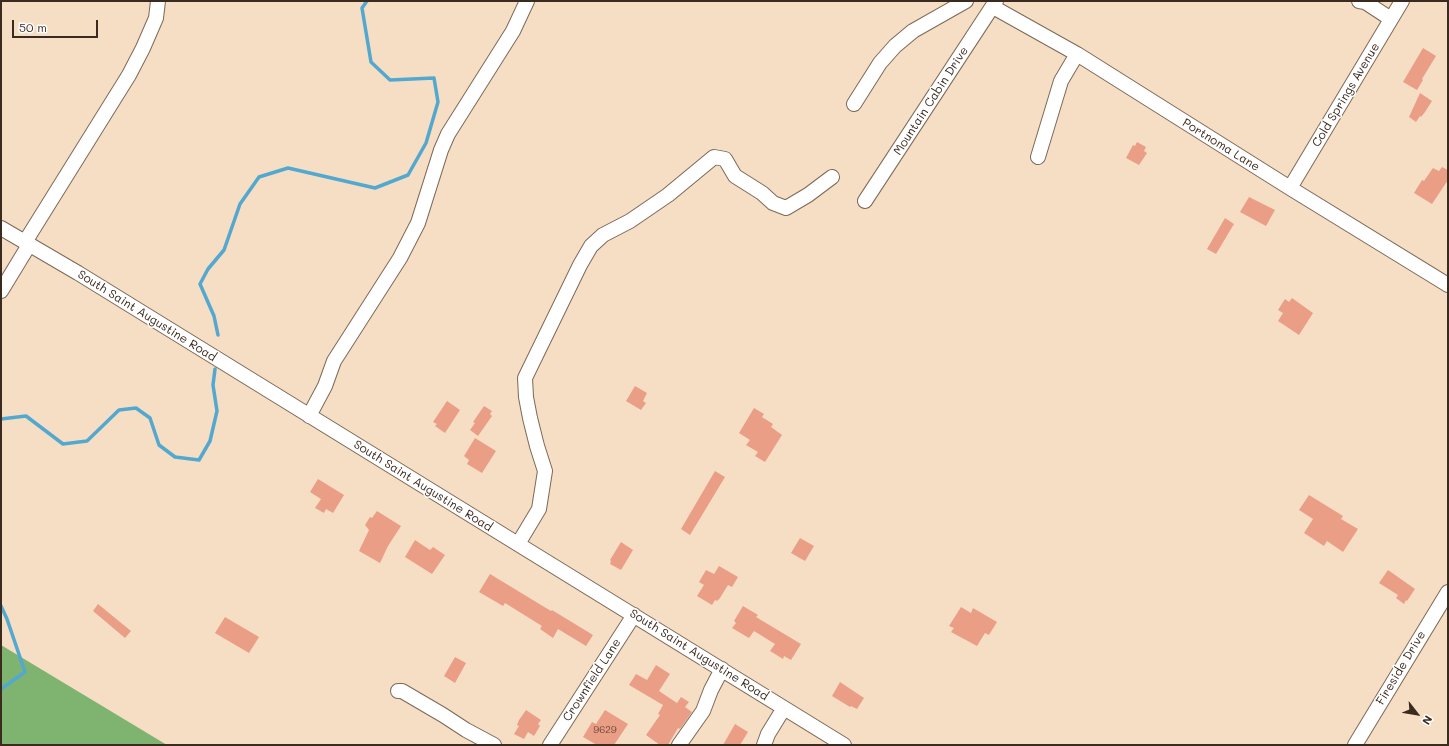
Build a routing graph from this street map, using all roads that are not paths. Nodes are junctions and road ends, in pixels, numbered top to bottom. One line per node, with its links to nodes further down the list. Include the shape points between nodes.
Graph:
1 (158, 1): 15 (street, via 156,18 129,75)
2 (527, 1): 18 (street, via 513,31 448,134 418,224 400,258 334,361 325,386)
3 (966, 1): 9 (street, via 913,31 895,46 880,63)
4 (1359, 1): 7 (street, via 1365,2)
5 (1402, 1): 7 (street, Cold Springs Avenue)
6 (994, 4): 8 (street, Portnoma Lane); 13 (street, Mountain Cabin Drive)
7 (1391, 19): 12 (street, Cold Springs Avenue)
8 (1077, 54): 10 (street, via 1060,82); 12 (street, Portnoma Lane)
9 (854, 104)
10 (1038, 158)
11 (832, 177): 19 (street, via 786,208 773,203 735,176 725,159 714,157 668,195 591,246 525,378 530,418 545,471 540,509)
12 (1290, 188): 16 (street, Portnoma Lane)
13 (865, 200)
14 (1, 228): 15 (street, South Saint Augustine Road)
15 (27, 244): 17 (street); 18 (street, South Saint Augustine Road)
16 (1448, 285)
17 (1, 291)
18 (309, 416): 19 (street, South Saint Augustine Road)
19 (518, 544): 21 (street, South Saint Augustine Road)
20 (1448, 592): 30 (street, Fireside Drive)
21 (634, 615): 22 (street, South Saint Augustine Road); 26 (street, Crownfield Lane)
22 (722, 669): 24 (street, South Saint Augustine Road); 27 (street, via 710,690 703,711)
23 (398, 691): 25 (street, via 402,690)
24 (784, 708): 28 (street); 29 (street, South Saint Augustine Road)
25 (494, 745)
26 (550, 745)
27 (679, 745)
28 (764, 745)
29 (844, 745)
30 (1355, 745)

